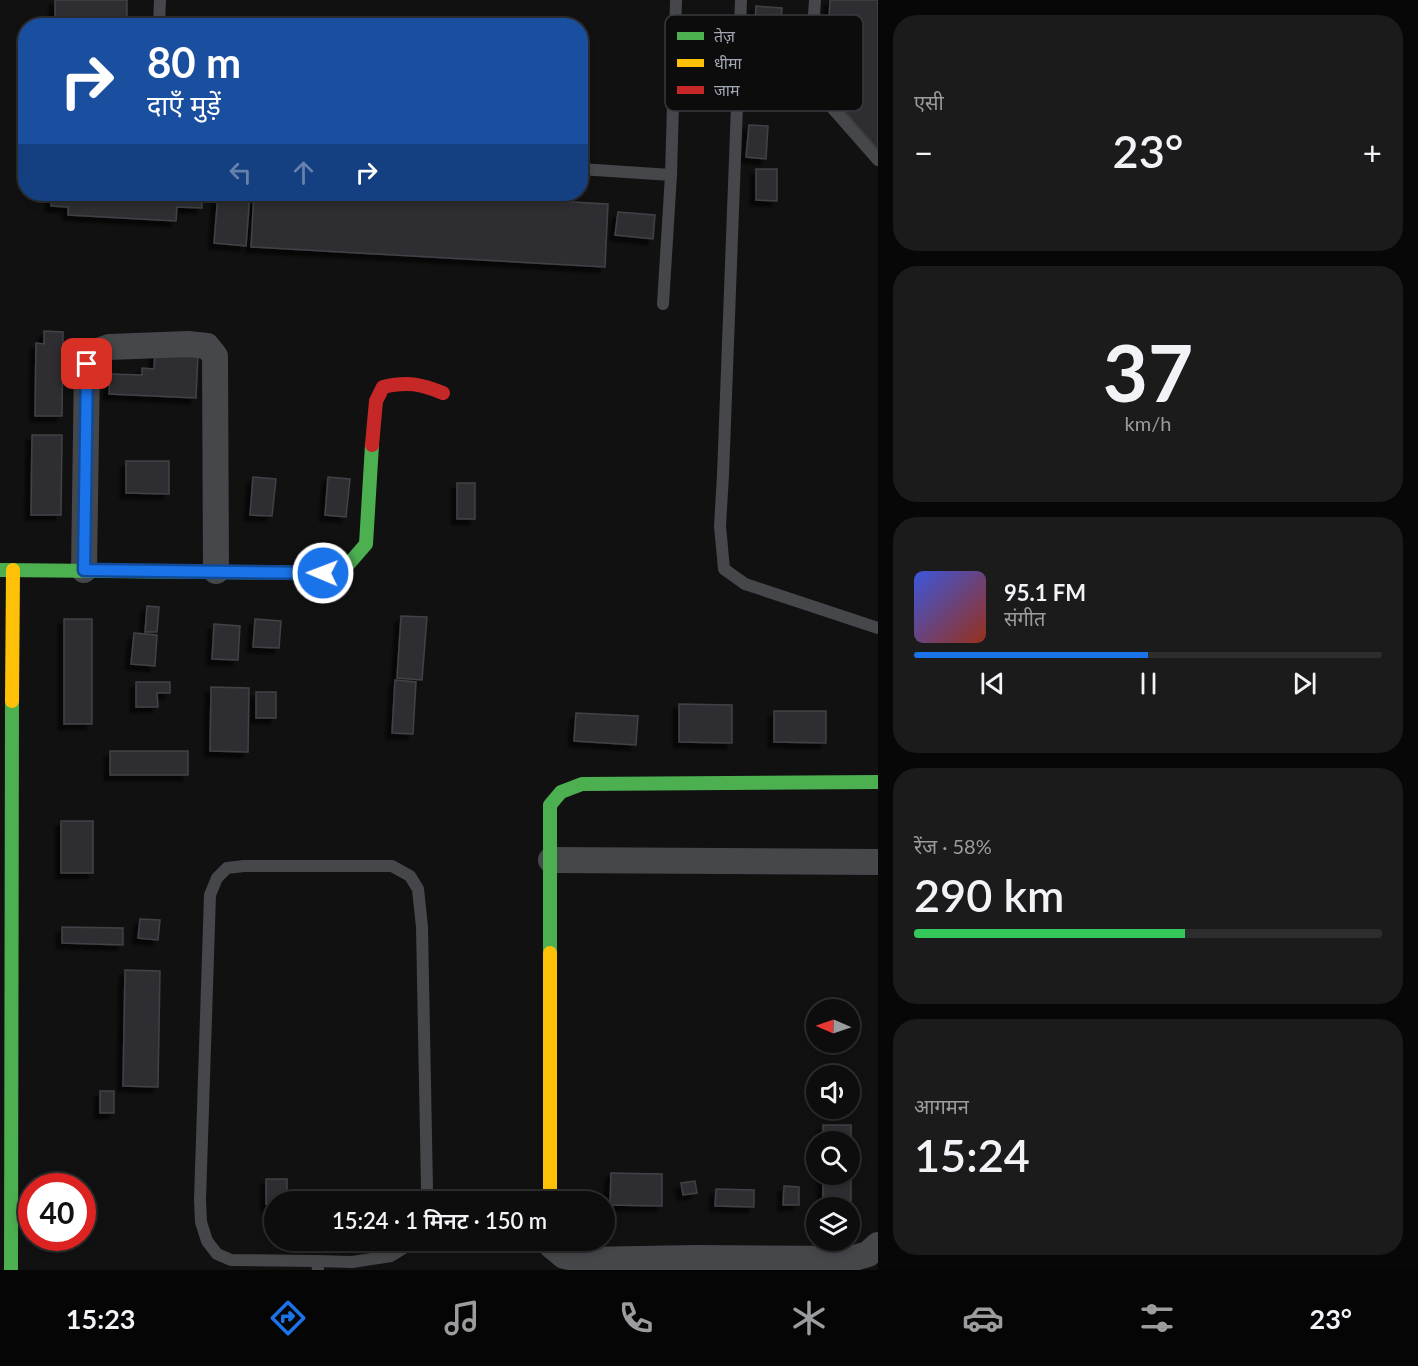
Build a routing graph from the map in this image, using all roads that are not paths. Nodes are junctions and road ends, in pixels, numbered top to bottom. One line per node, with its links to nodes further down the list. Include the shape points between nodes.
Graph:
1 (160, 0): 8 (lane)
2 (676, 0): 5 (lane)
3 (741, 0): 6 (lane)
4 (815, 0): 7 (lane)
5 (676, 15)
6 (740, 15)
7 (814, 15)
8 (159, 18)
9 (673, 111): 14 (lane)
10 (737, 111): 20 (lane, via 720,525 724,569 746,584)
11 (835, 111): 12 (lane)
12 (878, 160)
13 (588, 170): 14 (lane)
14 (671, 175): 15 (lane)
15 (663, 304)
16 (443, 393): 19 (street, via 425,385 401,382 383,387 376,401 373,424 366,544 347,566 323,573)
17 (7, 570): 18 (street); 24 (street)
18 (84, 570): 19 (street); 19 (street, via 87,364 95,352 109,347 188,344 207,346 215,356)
19 (216, 571)
20 (878, 628)
21 (878, 782): 22 (street, via 582,784 561,792 550,805)
22 (551, 861): 23 (street); 26 (street)
23 (878, 862)
24 (6, 891): 32 (street)
25 (427, 1191): 31 (lane, via 422,927 418,889 410,876 393,866 227,868 217,878 210,895 201,1222 207,1241 217,1254 231,1260)
26 (550, 1191)
27 (878, 1245): 30 (street, via 868,1254 851,1259)
28 (400, 1251): 31 (lane, via 392,1256)
29 (558, 1251): 30 (street, via 585,1260)
30 (695, 1264)
31 (317, 1266)
32 (11, 1270)

